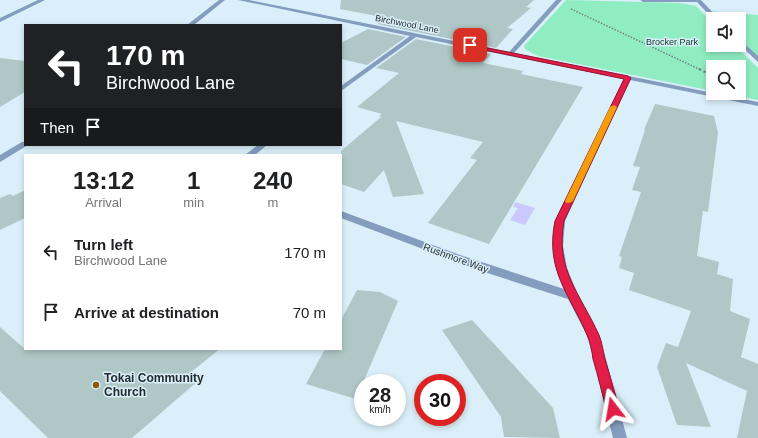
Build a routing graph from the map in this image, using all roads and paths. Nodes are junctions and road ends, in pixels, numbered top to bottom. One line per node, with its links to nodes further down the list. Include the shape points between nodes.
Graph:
1 (42, 0): 8 (street)
2 (222, 0): 9 (street)
3 (241, 0): 10 (street, Birchwood Lane)
4 (643, 0): 6 (street)
5 (558, 1): 12 (street); 14 (path)
6 (698, 1): 7 (street)
7 (709, 12)
8 (0, 20)
9 (191, 24)
10 (416, 35): 12 (street, Birchwood Lane); 16 (street)
11 (746, 48): 13 (street)
12 (511, 53): 15 (street, Birchwood Lane)
13 (758, 60)
14 (706, 73)
15 (628, 78): 17 (street, Birchwood Lane); 23 (street, via 560,221 557,250 561,269)
16 (342, 88)
17 (758, 104)
18 (24, 145): 21 (street)
19 (262, 146): 20 (street)
20 (250, 154)
21 (0, 159)
22 (342, 214): 23 (street, Rushmore Way, via 466,263)
23 (573, 296): 24 (street, via 594,336)
24 (620, 438)

